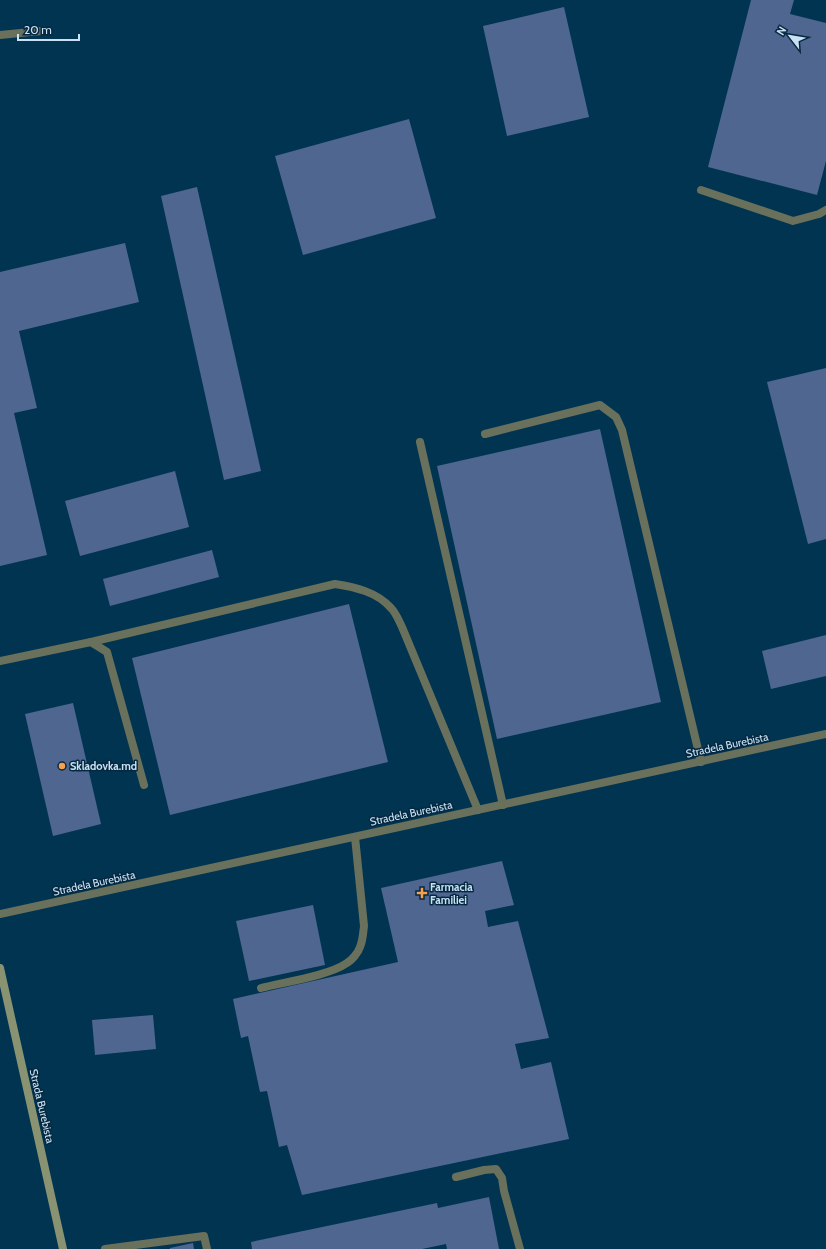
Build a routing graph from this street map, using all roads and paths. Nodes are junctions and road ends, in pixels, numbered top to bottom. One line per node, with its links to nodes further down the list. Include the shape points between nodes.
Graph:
1 (41, 31): 2 (street)
2 (0, 35)
3 (701, 190): 4 (street, via 793,221)
4 (826, 210)
5 (486, 434): 10 (street, via 600,405 616,417 622,430)
6 (420, 442): 12 (street)
7 (91, 642): 8 (street); 11 (street, via 107,652); 13 (street, via 335,584 356,587 376,595 391,608 402,627)
8 (0, 661)
9 (826, 734): 10 (street, Stradela Burebista)
10 (701, 762): 12 (street, Stradela Burebista)
11 (144, 785)
12 (504, 804): 13 (street, Stradela Burebista)
13 (478, 810): 14 (street, Stradela Burebista)
14 (355, 837): 15 (street, Stradela Burebista); 17 (street, via 364,926 363,939 354,957 346,964 324,973)
15 (0, 914)
16 (0, 968): 19 (main road, Strada Burebista)
17 (261, 988)
18 (456, 1177): 22 (street, via 496,1169 502,1178)
19 (63, 1249)
20 (105, 1249): 21 (street, via 204,1236)
21 (207, 1249)
22 (520, 1249)

